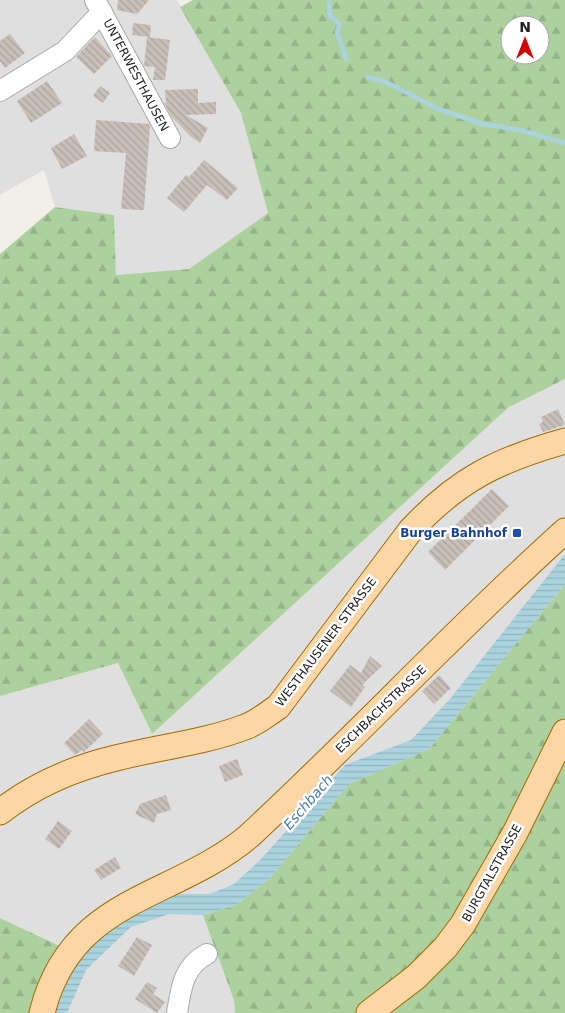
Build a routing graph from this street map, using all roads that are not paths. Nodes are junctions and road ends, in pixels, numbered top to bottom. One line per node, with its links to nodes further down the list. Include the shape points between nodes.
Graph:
1 (99, 6): 2 (street, UNTERWESTHAUSEN, via 65,50); 3 (street, UNTERWESTHAUSEN)
2 (0, 92)
3 (170, 138)
4 (565, 441): 7 (main road, WESTHAUSENER STRASSE, via 486,468 434,507 410,532 278,707 247,726 188,744 117,757 57,777 19,796)
5 (565, 531): 9 (main road, ESCHBACHSTRASSE, via 503,587 249,836 214,860 122,906 89,931 60,969)
6 (565, 732): 11 (main road, BURGTALSTRASSE, via 515,833 463,924 440,954 416,977)
7 (0, 812)
8 (207, 954): 10 (street, via 188,970)
9 (42, 1013)
10 (177, 1013)
11 (369, 1013)

